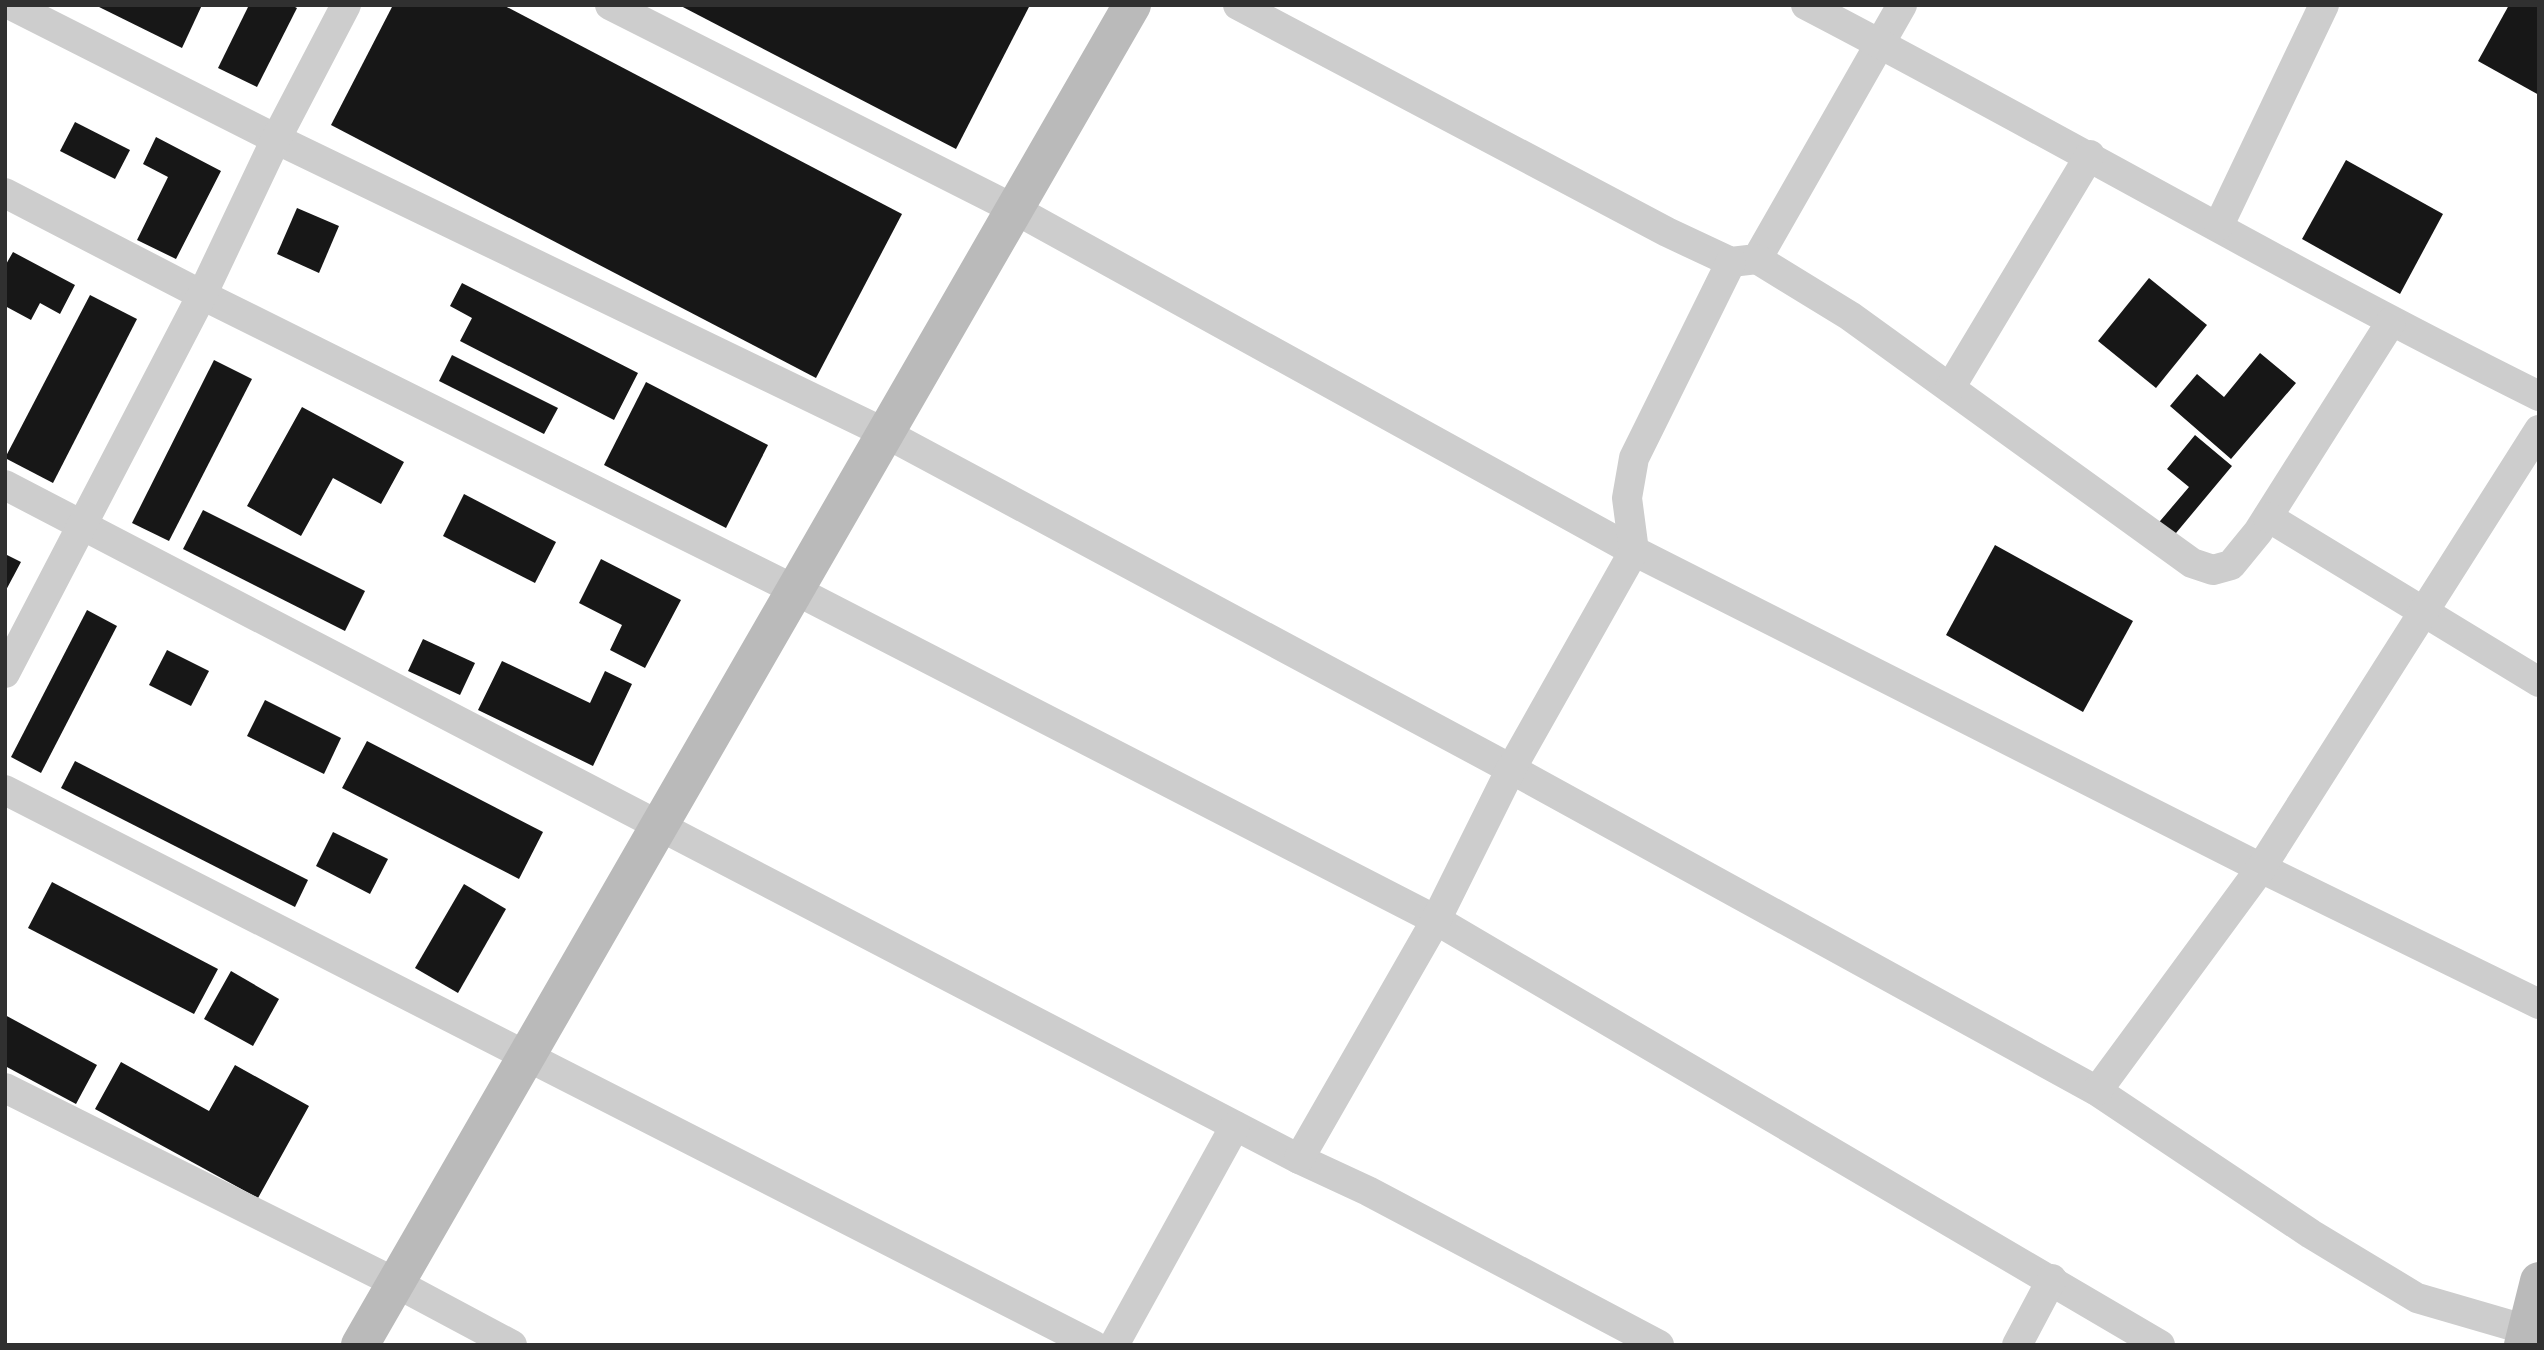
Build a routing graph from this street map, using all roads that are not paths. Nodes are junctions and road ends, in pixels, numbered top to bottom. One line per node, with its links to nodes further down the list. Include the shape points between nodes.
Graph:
1 (11, 5): 10 (street)
2 (346, 5): 10 (street)
3 (610, 5): 13 (street)
4 (1132, 5): 13 (street)
5 (1238, 5): 15 (street, via 1667,232)
6 (1806, 5): 9 (street)
7 (1902, 5): 9 (street)
8 (2324, 5): 14 (street)
9 (1880, 43): 11 (street); 15 (street)
10 (276, 139): 16 (street); 21 (street)
11 (2090, 155): 14 (street); 18 (street)
12 (5, 193): 16 (street)
13 (1014, 209): 21 (street); 25 (street)
14 (2219, 225): 17 (street)
15 (1744, 260): 18 (street, via 1850,317); 25 (street, via 1634,458 1627,498)
16 (202, 295): 24 (street); 26 (street)
17 (2391, 322): 19 (street); 23 (street)
18 (1950, 388): 23 (street, via 2192,563 2213,570 2231,565)
19 (2539, 396)
20 (2539, 430): 27 (street)
21 (885, 433): 26 (street); 30 (street)
22 (5, 485): 24 (street)
23 (2268, 517): 27 (street)
24 (82, 523): 28 (street); 32 (street)
25 (1634, 551): 30 (street); 33 (street)
26 (795, 590): 32 (street); 34 (street)
27 (2423, 614): 29 (street); 33 (street)
28 (5, 673)
29 (2539, 682)
30 (1511, 769): 34 (street); 38 (street)
31 (5, 790): 36 (street)
32 (658, 827): 36 (street); 39 (street)
33 (2260, 868): 35 (street); 38 (street)
34 (1436, 920): 40 (street); 41 (street)
35 (2539, 1004)
36 (527, 1055): 43 (street); 47 (street)
37 (5, 1088): 43 (street)
38 (2097, 1091): 44 (street, via 2311,1234 2417,1298)
39 (1235, 1126): 40 (street); 48 (street)
40 (1299, 1159): 49 (street)
41 (2052, 1279): 50 (street); 51 (street)
42 (2539, 1281): 44 (street)
43 (396, 1283): 45 (street); 46 (street)
44 (2525, 1338)
45 (360, 1345)
46 (512, 1345)
47 (1093, 1345)
48 (1114, 1345)
49 (1659, 1345)
50 (2017, 1345)
51 (2160, 1345)

